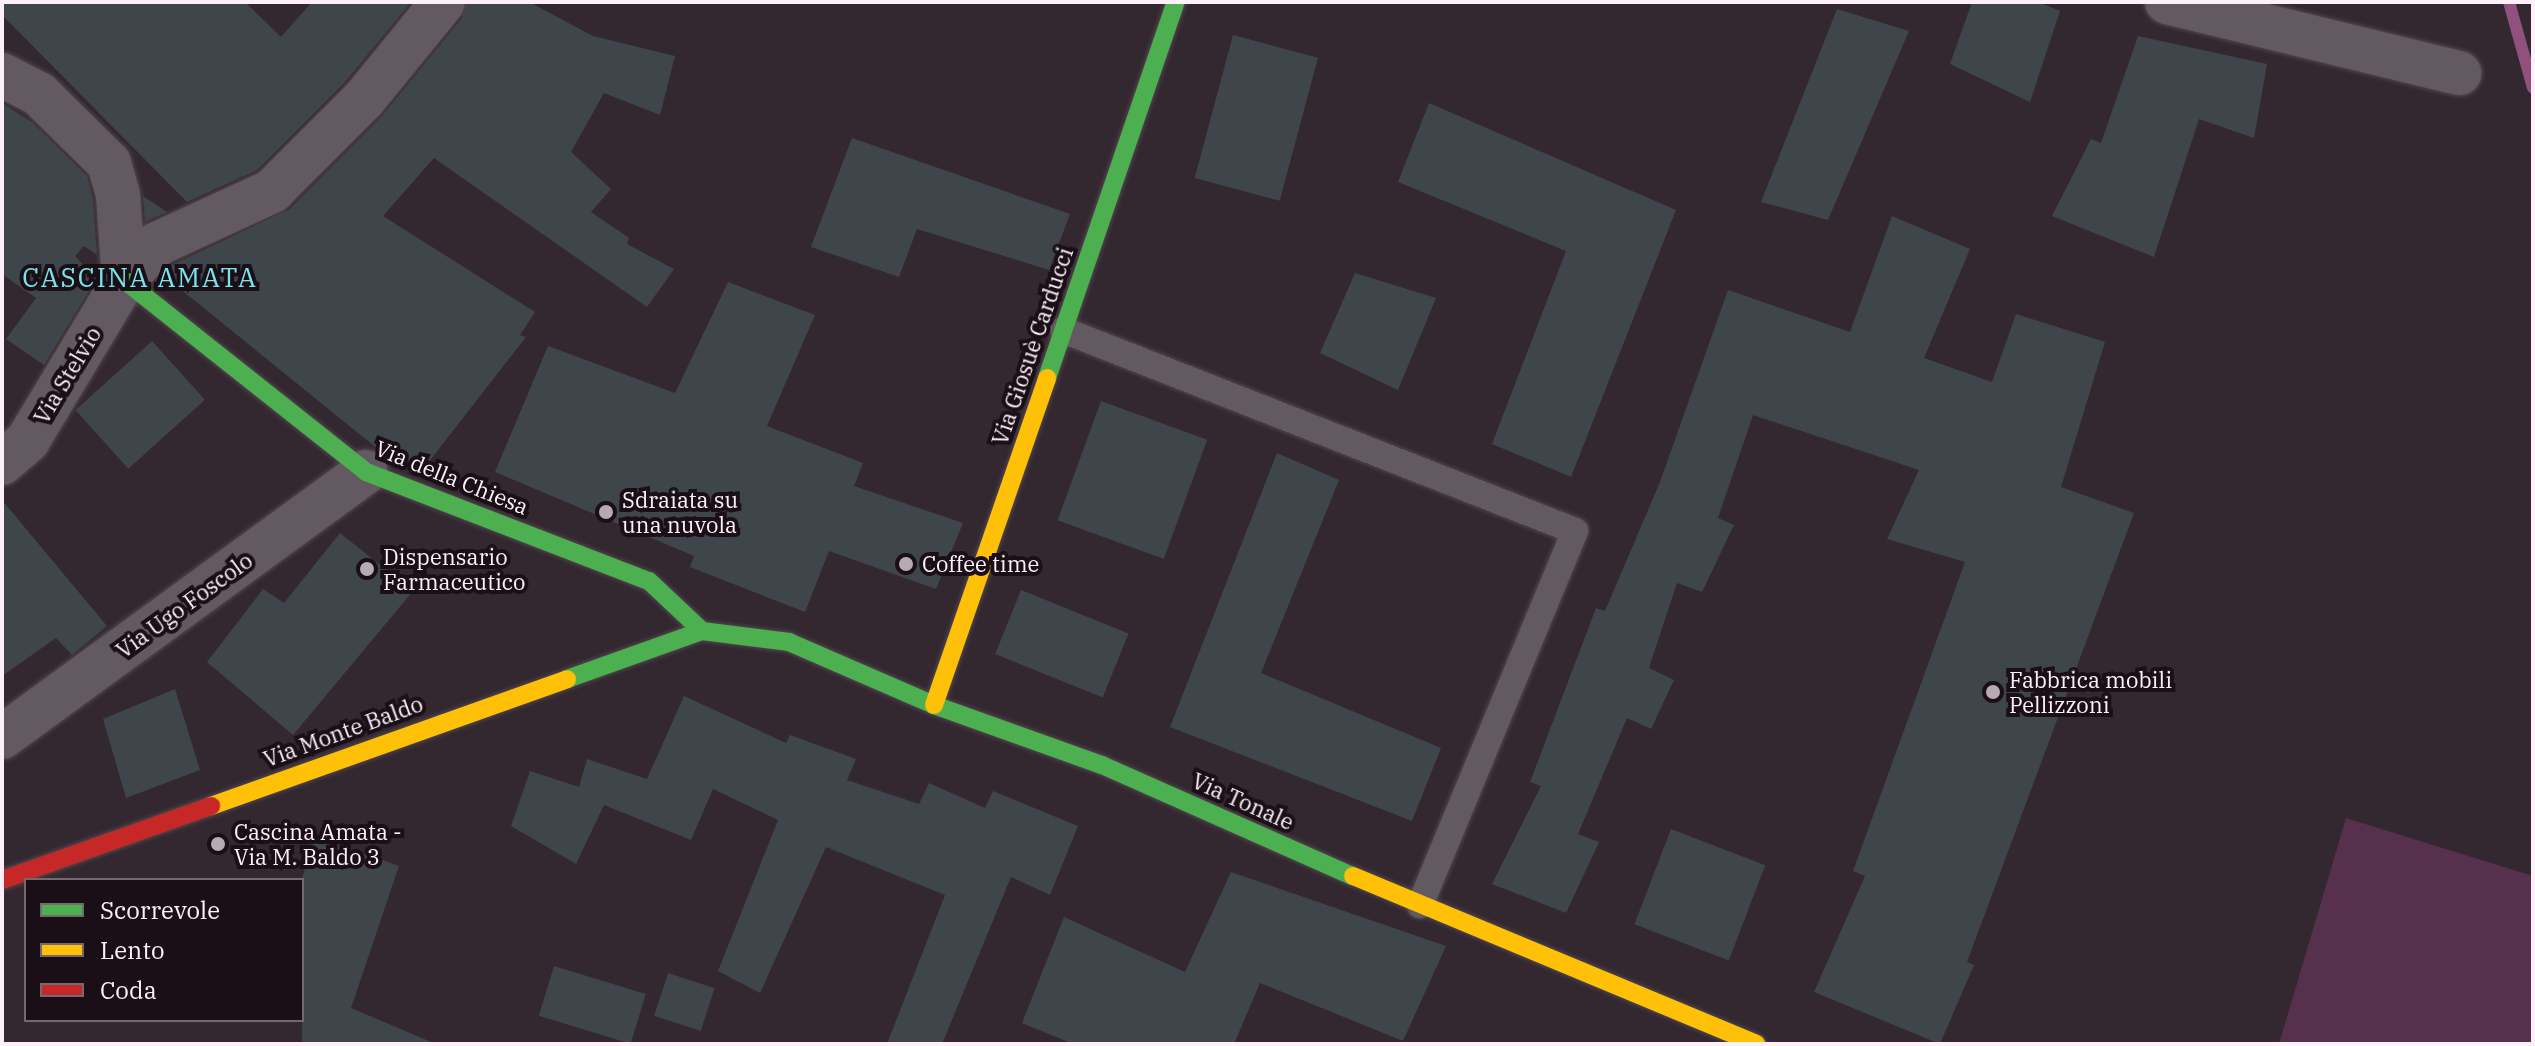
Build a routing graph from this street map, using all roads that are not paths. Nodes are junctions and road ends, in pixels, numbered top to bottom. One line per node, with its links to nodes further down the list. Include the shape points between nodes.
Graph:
1 (443, 2): 6 (street, Via Stelvio, via 364,99 272,191 157,244)
2 (1176, 2): 7 (street, Via Giosuè Carducci)
3 (2167, 2): 4 (street)
4 (2459, 73)
5 (2, 75): 6 (street, via 39,94 109,163 118,195)
6 (124, 280): 8 (street, Via Stelvio); 9 (street, Via della Chiesa)
7 (1063, 330): 11 (street, Via Giosuè Carducci); 14 (lane, via 1575,531)
8 (11, 443)
9 (366, 472): 10 (street, Via della Chiesa, via 649,581); 12 (street, Via Ugo Foscolo)
10 (702, 631): 11 (street, Via Tonale, via 789,642); 13 (street, Via Monte Baldo)
11 (934, 705): 14 (street, Via Tonale, via 1102,765)
12 (2, 737)
13 (2, 880)
14 (1420, 905): 15 (street, Via Tonale)
15 (1756, 1044)

